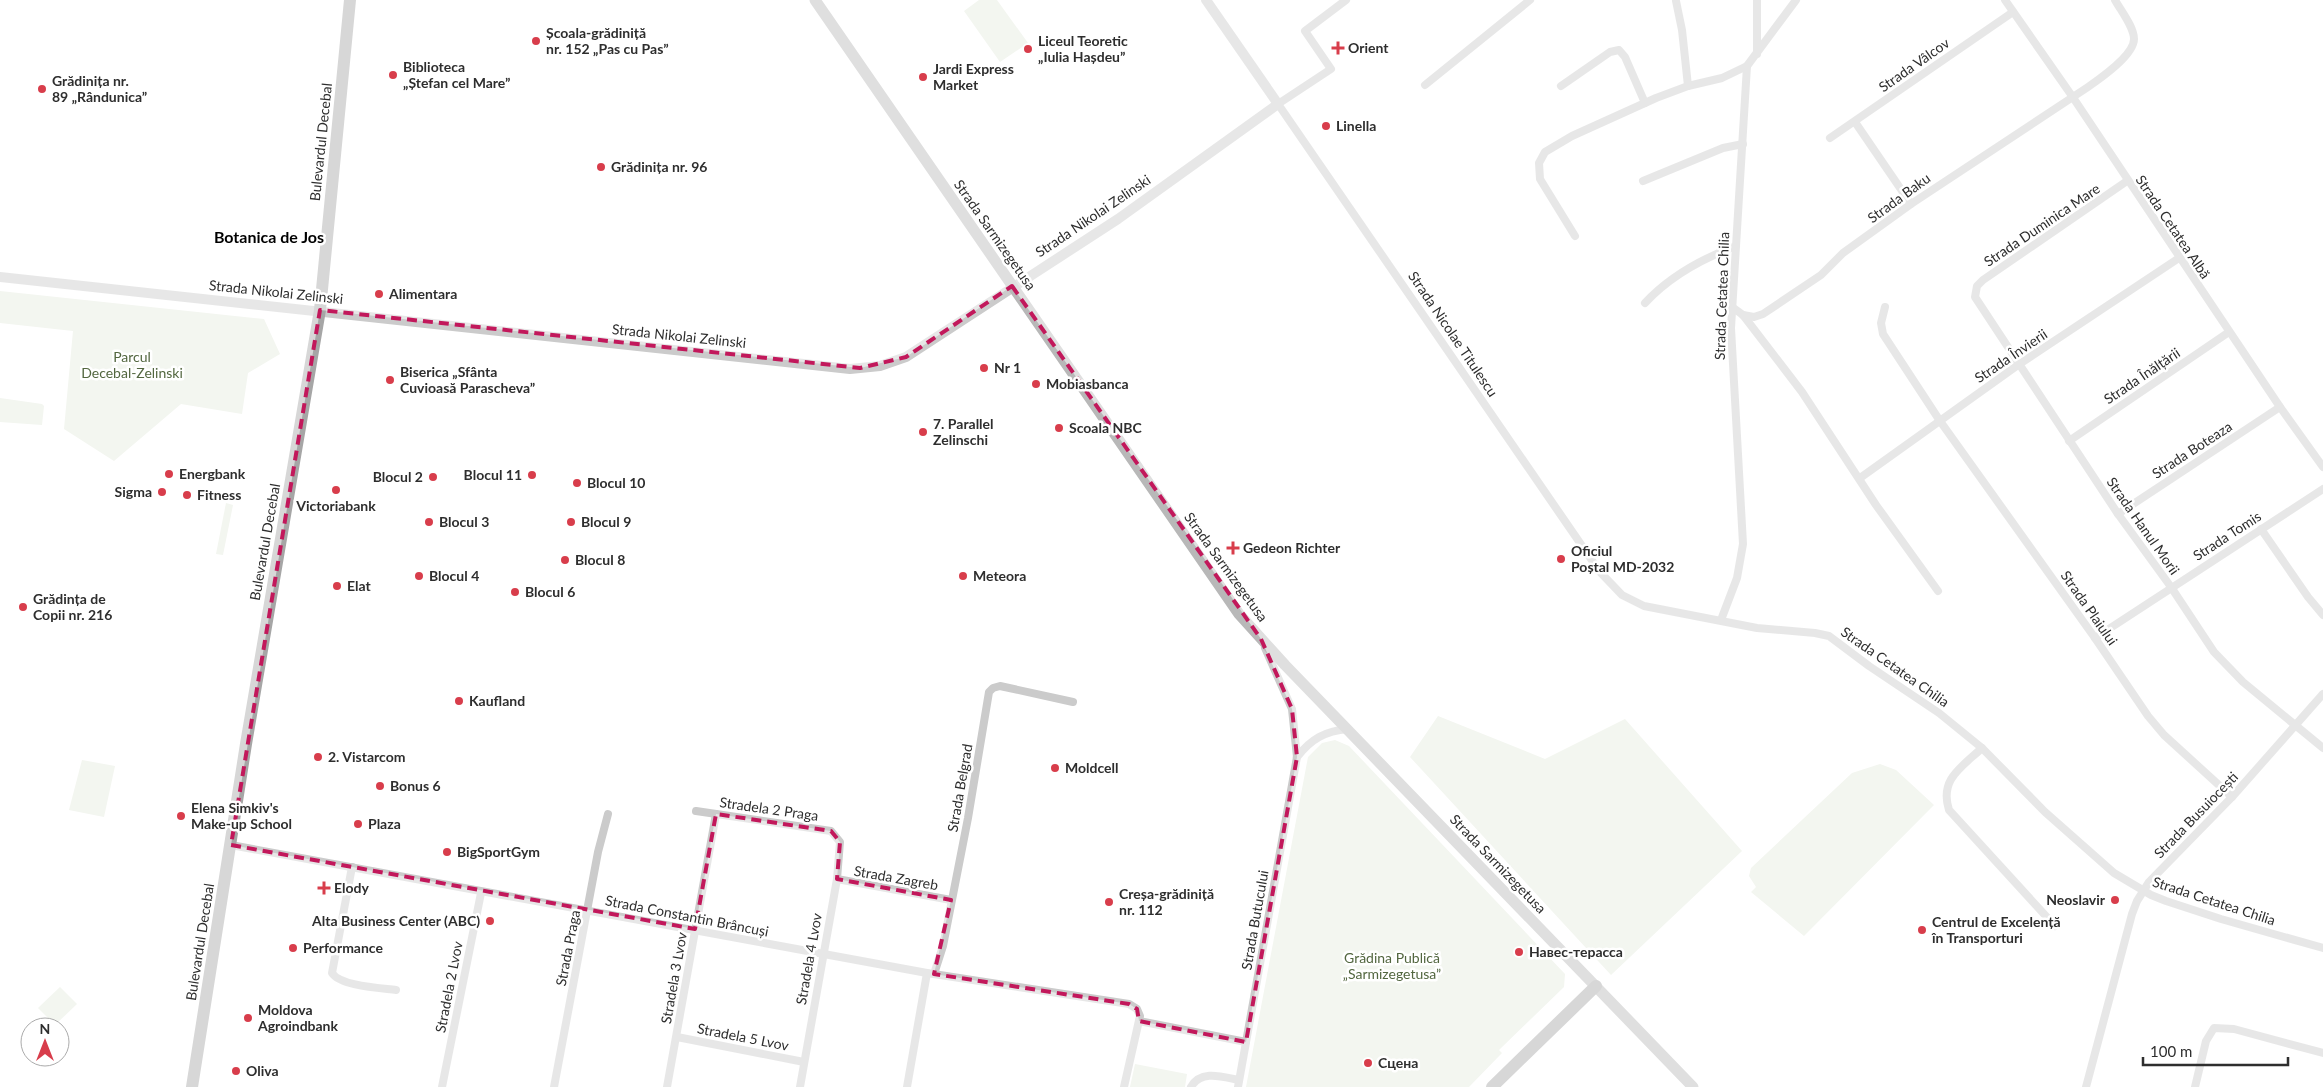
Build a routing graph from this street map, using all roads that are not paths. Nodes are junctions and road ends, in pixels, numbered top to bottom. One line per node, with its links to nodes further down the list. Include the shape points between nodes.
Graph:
1 (350, 0): 35 (main road, Bulevardul Decebal)
2 (815, 0): 30 (main road, Strada Sarmizegetusa)
3 (1206, 0): 18 (street, Strada Nicolae Titulescu)
4 (1346, 0): 18 (street, via 1305,31 1330,69)
5 (1530, 0): 14 (street)
6 (1757, 0): 12 (street)
7 (1796, 0): 12 (street)
8 (2005, 0): 11 (street, Strada Cetatea Albă)
9 (2116, 0): 17 (street, Strada Baku, via 2133,35 2132,47 2114,66)
10 (1676, 2): 16 (street)
11 (2013, 12): 17 (street, Strada Cetatea Albă); 20 (street, Strada Vâlcov)
12 (1757, 54): 13 (street)
13 (1747, 66): 16 (street, via 1722,78); 22 (street, Strada Cetatea Chilia)
14 (1425, 85)
15 (1561, 86): 19 (street, via 1610,52 1619,50 1625,56)
16 (1688, 86): 19 (street)
17 (2072, 96): 24 (street, Strada Cetatea Albă); 25 (street, Strada Baku)
18 (1278, 104): 30 (street, Strada Nikolai Zelinski, via 1118,218); 50 (street, Strada Nicolae Titulescu, via 1600,572 1622,595 1636,604)
19 (1644, 104): 26 (street, via 1564,140 1540,158 1540,179)
20 (1855, 122): 21 (street, Strada Vâlcov); 25 (street)
21 (1830, 138)
22 (1744, 144): 23 (street, via 1723,148); 27 (street, Strada Cetatea Chilia)
23 (1643, 181)
24 (2127, 181): 28 (street, Strada Cetatea Albă); 31 (street, Strada Duminica Mare, via 1984,280)
25 (1911, 204): 36 (street, Strada Baku, via 1842,253 1821,275 1763,314 1754,317)
26 (1575, 236)
27 (1736, 246): 32 (street, via 1687,268 1660,286); 33 (street, Strada Cetatea Chilia)
28 (2179, 258): 37 (street, Strada Cetatea Albă); 38 (street, Strada Învierii)
29 (0, 277): 35 (street, Strada Nikolai Zelinski)
30 (1012, 286): 35 (street, Strada Nikolai Zelinski, via 906,357 880,366 860,368); 52 (main road, Strada Sarmizegetusa, via 1239,614)
31 (1974, 292): 38 (street, Strada Hanul Morii, via 1976,302)
32 (1645, 303)
33 (1732, 307): 36 (street); 50 (street, Strada Cetatea Chilia, via 1732,369 1744,520 1737,578)
34 (1885, 307): 40 (street, Strada Plaiului, via 1881,323 1883,334)
35 (320, 310): 65 (main road, Bulevardul Decebal)
36 (1742, 315): 43 (street, via 1802,392)
37 (2229, 332): 39 (street, Strada Cetatea Albă); 41 (street, Strada Înălțării)
38 (2018, 365): 40 (street, Strada Învierii); 41 (street, Strada Hanul Morii)
39 (2280, 407): 42 (street, Strada Cetatea Albă); 45 (street, Strada Boteaza)
40 (1940, 421): 43 (street, Strada Învierii); 51 (street, Strada Plaiului)
41 (2069, 441): 45 (street, Strada Hanul Morii)
42 (2323, 467)
43 (1860, 478): 48 (street)
44 (2323, 489): 46 (street, Strada Tomis)
45 (2118, 514): 47 (street, Strada Hanul Morii)
46 (2261, 529): 47 (street, Strada Tomis); 49 (street)
47 (2171, 587): 51 (street, Strada Tomis); 55 (street, Strada Hanul Morii, via 2222,661)
48 (1938, 591)
49 (2323, 615)
50 (1721, 620): 57 (street, Strada Cetatea Chilia, via 1757,628 1829,636 1939,712)
51 (2095, 638): 60 (street, Strada Plaiului, via 2164,735)
52 (1261, 639): 56 (main road, Strada Sarmizegetusa); 59 (street, Strada Butucului, via 1292,709)
53 (2323, 694): 55 (street, Strada Busuiocești)
54 (1073, 702): 70 (street, Strada Belgrad, via 1000,686 990,690)
55 (2294, 725): 58 (street, Strada Hanul Morii); 60 (street, Strada Busuiocești)
56 (1348, 730): 59 (street, via 1318,736); 77 (main road, Strada Sarmizegetusa)
57 (1982, 748): 68 (street, Strada Cetatea Chilia, via 2045,812 2114,874); 72 (street, via 1949,782 1945,791 1949,810)
58 (2323, 748)
59 (1297, 757): 81 (street, Strada Butucului)
60 (2232, 797): 68 (street, Strada Busuiocești)
61 (696, 811): 63 (street, Stradela 2 Praga)
62 (608, 814): 71 (street, Strada Praga)
63 (716, 814): 64 (street, Stradela 2 Praga, via 831,831); 73 (street, Stradela 3 Lvov)
64 (837, 836): 67 (street, Stradela 4 Lvov, via 841,851)
65 (231, 845): 66 (street, Strada Constantin Brâncuși); 85 (main road, Bulevardul Decebal)
66 (352, 867): 69 (street, Strada Constantin Brâncuși); 78 (street, via 332,973 338,980 348,983)
67 (837, 879): 70 (street, Strada Zagreb); 75 (street, Stradela 4 Lvov)
68 (2143, 890): 74 (street, Strada Cetatea Chilia, via 2221,919); 95 (street, Strada Busuiocești, via 2132,914)
69 (481, 893): 71 (street, Strada Constantin Brâncuși); 86 (street, Stradela 2 Lvov)
70 (951, 900): 76 (street, Strada Belgrad, via 943,946)
71 (588, 910): 73 (street, Strada Constantin Brâncuși); 87 (street, Strada Praga)
72 (2055, 926)
73 (695, 930): 75 (street, Strada Constantin Brâncuși); 80 (street, Stradela 3 Lvov)
74 (2323, 948)
75 (822, 954): 76 (street, Strada Constantin Brâncuși); 83 (street, Stradela 4 Lvov)
76 (930, 973): 79 (street, Strada Constantin Brâncuși, via 1129,1004 1137,1009); 90 (street, Strada Belgrad)
77 (1596, 986): 93 (main road); 94 (main road, Strada Sarmizegetusa)
78 (396, 990)
79 (1139, 1021): 81 (street); 91 (street)
80 (677, 1037): 83 (street, Stradela 5 Lvov); 88 (street, Stradela 3 Lvov)
81 (1246, 1042): 84 (street, Strada Butucului)
82 (2323, 1053): 96 (street, via 2234,1029 2214,1028 2206,1041)
83 (804, 1062): 89 (street, Stradela 4 Lvov)
84 (1238, 1083): 92 (street, via 1204,1076)
85 (192, 1087)
86 (442, 1087)
87 (554, 1087)
88 (667, 1087)
89 (800, 1087)
90 (907, 1087)
91 (1124, 1087)
92 (1191, 1087)
93 (1492, 1087)
94 (1693, 1087)
95 (2086, 1087)
96 (2195, 1087)

